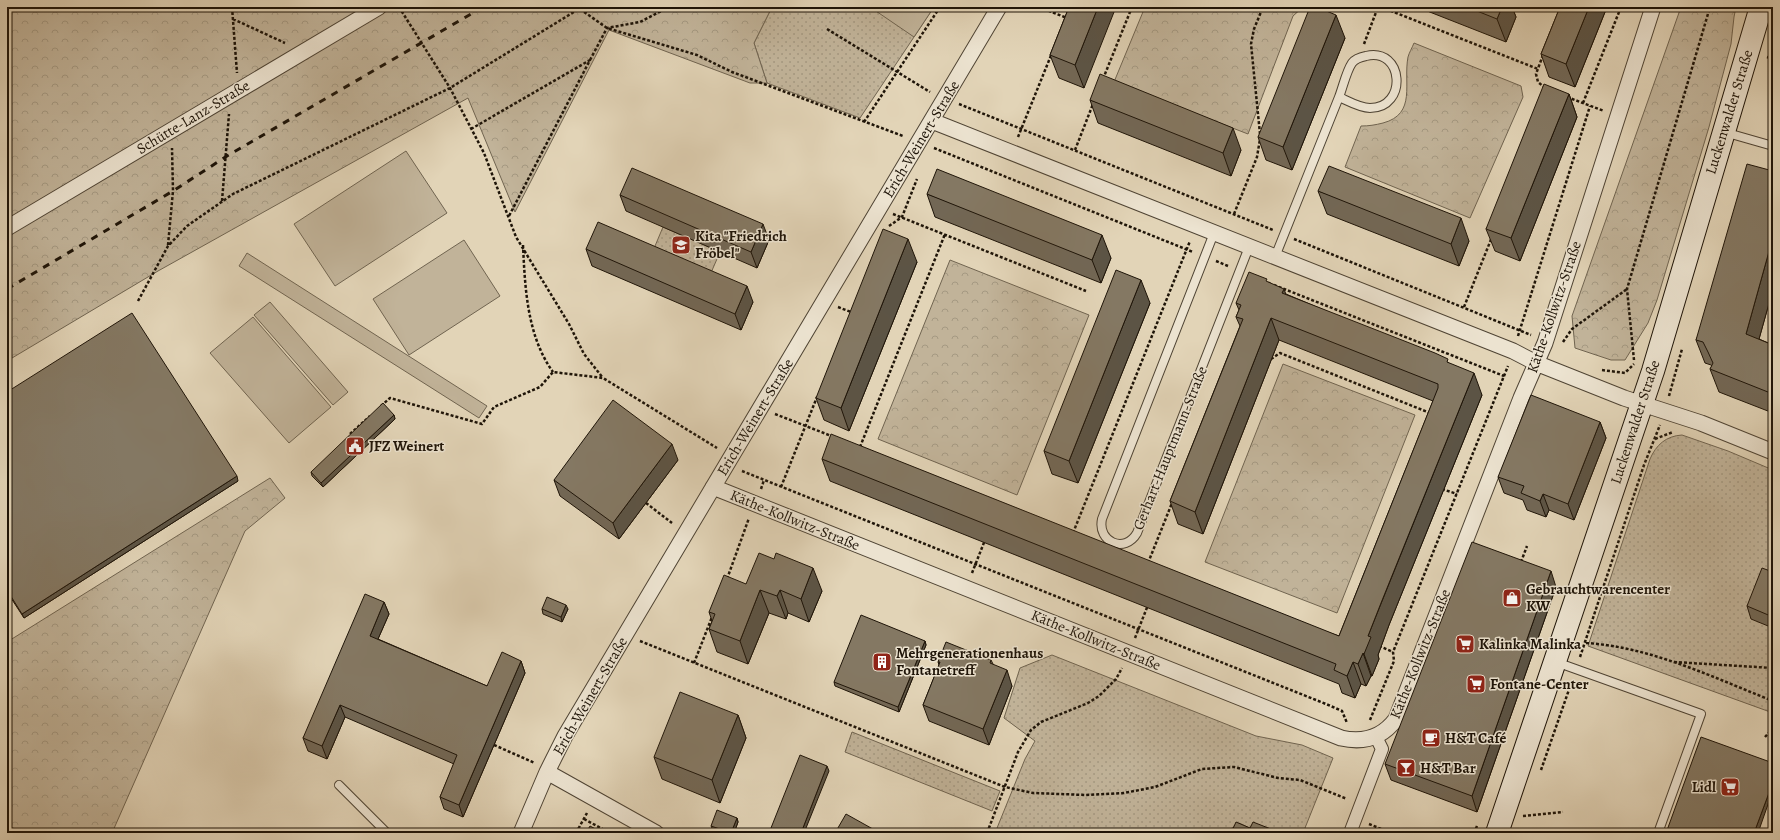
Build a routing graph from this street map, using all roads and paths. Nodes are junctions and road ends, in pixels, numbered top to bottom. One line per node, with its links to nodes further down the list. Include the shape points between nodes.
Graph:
1 (232, 7): 21 (path)
2 (379, 7): 28 (street, Schütte-Lanz-Straße)
3 (399, 7): 36 (path)
4 (669, 7): 24 (path, via 640,22)
5 (940, 7): 34 (path)
6 (999, 7): 41 (street, Erich-Weinert-Straße)
7 (1039, 7): 20 (path)
8 (1132, 7): 35 (path)
9 (1263, 7): 58 (path, via 1251,44 1260,146)
10 (1378, 7): 30 (path)
11 (1382, 7): 18 (path)
12 (1393, 7): 18 (path)
13 (1621, 7): 43 (path)
14 (1653, 7): 45 (street, Käthe-Kollwitz-Straße)
15 (1710, 7): 74 (path)
16 (1760, 7): 51 (main road, Luckenwalder Straße)
17 (581, 8): 24 (path); 36 (path)
18 (1391, 11): 33 (path)
19 (1068, 12): 20 (path)
20 (1066, 18): 22 (path); 23 (path)
21 (233, 19): 28 (path); 38 (path)
22 (1073, 21)
23 (1063, 25)
24 (607, 28): 32 (path); 47 (path, via 697,55 732,72)
25 (827, 29): 34 (path)
26 (1054, 48): 49 (path)
27 (1546, 48): 33 (path)
28 (303, 52): 38 (street, Schütte-Lanz-Straße)
29 (1767, 57): 31 (path)
30 (1358, 58): 40 (lane, via 1352,63); 40 (lane, via 1369,55 1388,60 1397,76 1394,95 1388,102 1370,109)
31 (1773, 59)
32 (590, 60): 48 (path); 59 (path)
33 (1538, 69): 37 (path, via 1538,82)
34 (898, 72): 41 (path); 47 (path)
35 (1101, 86)
36 (450, 88): 48 (path); 56 (path, via 240,190)
37 (1550, 90)
38 (235, 92): 50 (street, Schütte-Lanz-Straße); 56 (path)
39 (1563, 95): 43 (path)
40 (1338, 97): 66 (lane)
41 (945, 99): 46 (street, Erich-Weinert-Straße); 49 (path)
42 (1095, 100): 54 (path)
43 (1583, 103): 44 (path)
44 (1590, 106): 45 (path); 80 (path)
45 (1617, 116): 81 (street, Käthe-Kollwitz-Straße)
46 (932, 121): 52 (street, Erich-Weinert-Straße); 55 (street)
47 (864, 122): 52 (path)
48 (472, 129): 59 (path)
49 (1022, 129): 54 (path); 55 (path)
50 (171, 130): 62 (street, Schütte-Lanz-Straße); 69 (path, via 173,191)
51 (1724, 132): 53 (lane); 86 (main road, Luckenwalder Straße)
52 (919, 142): 57 (street, Erich-Weinert-Straße); 71 (path)
53 (1773, 146)
54 (1075, 150): 58 (path)
55 (1012, 153): 61 (street)
56 (222, 202): 69 (path, via 187,226)
57 (880, 209): 60 (path); 93 (street, Erich-Weinert-Straße)
58 (1234, 214): 66 (path)
59 (509, 217): 68 (path, via 516,237)
60 (902, 217): 63 (path); 65 (path)
61 (1196, 226): 64 (street); 71 (path)
62 (7, 228)
63 (884, 229)
64 (1214, 233): 70 (street); 70 (lane, Gerhart-Hauptmann-Straße, via 1102,519 1104,536 1113,543 1130,542 1137,533)
65 (945, 234): 75 (path); 102 (path)
66 (1284, 234): 72 (lane); 78 (path)
67 (1493, 234): 78 (path)
68 (522, 245): 88 (path, via 525,292 534,332 543,357); 90 (path, via 584,354)
69 (168, 246): 76 (path)
70 (1249, 247): 72 (street)
71 (1186, 249): 116 (path)
72 (1275, 257): 83 (street)
73 (1272, 284): 89 (path)
74 (1627, 289): 82 (path, via 1572,329); 86 (path)
75 (1086, 291)
76 (138, 301)
77 (853, 305): 79 (path)
78 (1464, 307): 80 (path)
79 (848, 319)
80 (1521, 330): 81 (path); 83 (path)
81 (1545, 343): 85 (street, Käthe-Kollwitz-Straße)
82 (1560, 347)
83 (1513, 351): 85 (street); 89 (path)
84 (1271, 359): 97 (path, via 1280,353)
85 (1536, 363): 92 (street); 143 (street, Käthe-Kollwitz-Straße, via 1396,718)
86 (1644, 367): 87 (path, via 1625,372); 92 (main road, Luckenwalder Straße); 92 (path); 95 (path, via 1674,378)
87 (1598, 369)
88 (553, 372): 90 (path); 94 (path, via 540,387 494,408 482,424 390,398)
89 (1504, 376): 110 (path)
90 (603, 378): 105 (path)
91 (819, 390): 98 (path)
92 (1633, 401): 95 (street); 136 (main road, Luckenwalder Straße)
93 (761, 408): 98 (path); 105 (street, Erich-Weinert-Straße)
94 (378, 409)
95 (1664, 412): 104 (street, via 1701,423); 131 (path)
96 (372, 414): 99 (path)
97 (1432, 414)
98 (805, 426): 100 (path); 108 (path)
99 (350, 434)
100 (839, 439)
101 (853, 445): 102 (path)
102 (860, 447): 103 (path)
103 (867, 450)
104 (1773, 452)
105 (729, 461): 106 (path); 107 (street, Erich-Weinert-Straße)
106 (764, 480): 108 (path); 113 (path)
107 (714, 487): 113 (street, Käthe-Kollwitz-Straße); 115 (street, Erich-Weinert-Straße)
108 (781, 487): 121 (path)
109 (1437, 487): 110 (path)
110 (1457, 494): 133 (path)
111 (1174, 498): 122 (path)
112 (646, 503): 115 (path)
113 (755, 503): 125 (path); 126 (street, Käthe-Kollwitz-Straße)
114 (1070, 532): 116 (path)
115 (686, 533): 130 (street, Erich-Weinert-Straße)
116 (1073, 534): 118 (path)
117 (986, 536): 121 (path)
118 (1080, 537)
119 (1527, 546): 123 (path)
120 (1141, 561): 122 (path)
121 (975, 564): 126 (path); 129 (path)
122 (1148, 564): 124 (path)
123 (1520, 565)
124 (1155, 566)
125 (725, 585)
126 (965, 588): 134 (street, Käthe-Kollwitz-Straße)
127 (1149, 602): 129 (path)
128 (714, 613): 137 (path)
129 (1138, 629): 134 (path); 141 (path, via 1342,711)
130 (625, 635): 137 (path); 147 (street, Erich-Weinert-Straße, via 565,736)
131 (1586, 642): 135 (path, via 1630,648); 139 (path)
132 (1378, 646): 133 (path)
133 (1394, 652): 143 (path, via 1394,661 1369,724)
134 (1129, 653): 143 (street, Käthe-Kollwitz-Straße, via 1341,738 1359,740); 150 (path, via 1116,679 1099,696 1041,722 1031,730 1018,752)
135 (1672, 661): 138 (path); 140 (path)
136 (1555, 662): 139 (lane); 158 (main road, Luckenwalder Straße)
137 (694, 663): 150 (path)
138 (1773, 668)
139 (1576, 669): 148 (path); 167 (lane, via 1701,714)
140 (1773, 701)
141 (1348, 726)
142 (1773, 728): 144 (path)
143 (1376, 737): 152 (street, via 1382,749)
144 (1765, 737)
145 (494, 745): 146 (path)
146 (528, 760)
147 (547, 772): 151 (street); 160 (street, Erich-Weinert-Straße)
148 (1541, 772)
149 (339, 785): 159 (lane)
150 (1005, 787): 152 (path, via 1034,793 1118,794 1155,787 1202,769 1234,767 1278,778 1300,780); 164 (path)
151 (595, 799): 156 (path); 163 (street)
152 (1361, 804): 157 (street)
153 (1528, 808): 155 (path)
154 (1563, 812): 155 (path)
155 (1525, 816): 158 (path); 158 (path)
156 (584, 819): 161 (path); 162 (path)
157 (1355, 819): 165 (street); 166 (path)
158 (1508, 824)
159 (387, 833)
160 (521, 833)
161 (576, 833)
162 (610, 833)
163 (656, 833)
164 (987, 833)
165 (1350, 833)
166 (1391, 833)
167 (1658, 833)

